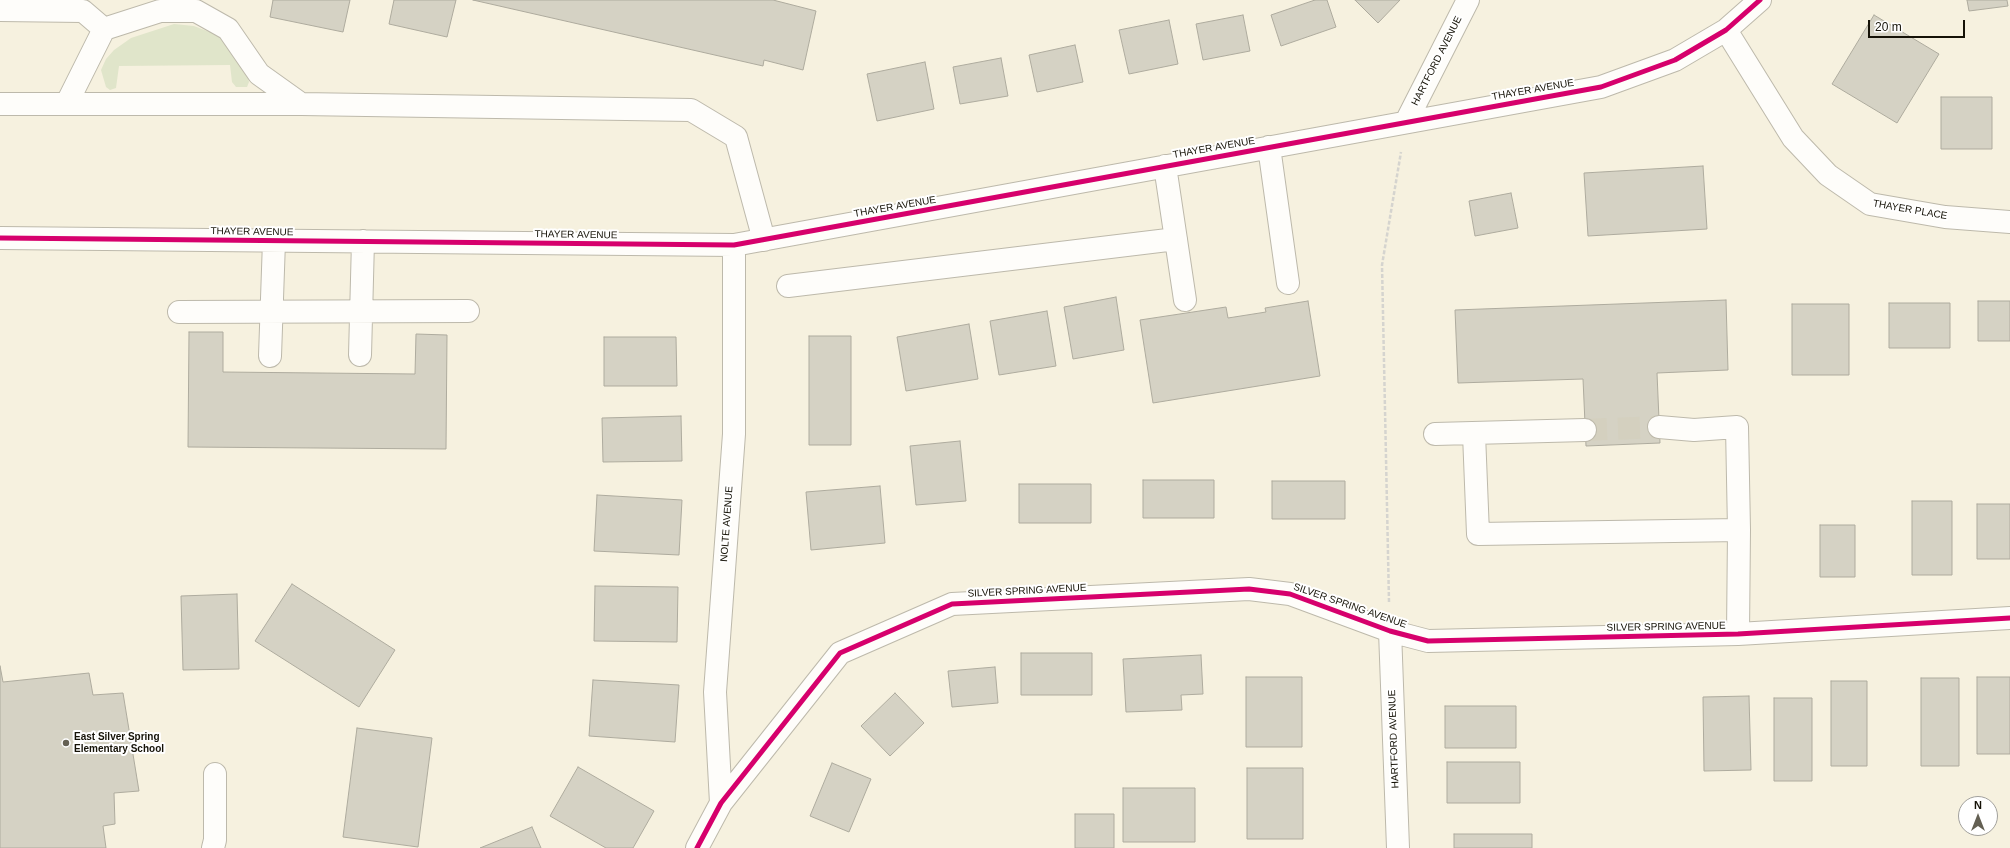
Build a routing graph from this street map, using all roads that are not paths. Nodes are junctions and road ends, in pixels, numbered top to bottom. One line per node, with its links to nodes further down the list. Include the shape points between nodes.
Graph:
1 (1468, 0): 9 (street, HARTFORD AVENUE)
2 (1760, 0): 5 (street, THAYER AVENUE)
3 (0, 10): 4 (street, via 82,11)
4 (104, 29): 6 (street); 8 (street, via 160,12 196,12 228,29 259,74)
5 (1726, 30): 9 (street, THAYER AVENUE, via 1675,60 1601,87); 12 (street, THAYER PLACE, via 1793,138 1828,175 1870,204 1945,217)
6 (67, 103): 7 (street); 8 (street)
7 (0, 104)
8 (302, 104): 15 (street, via 691,110 736,137)
9 (1406, 122): 10 (street, THAYER AVENUE)
10 (1270, 147): 11 (street, THAYER AVENUE); 19 (street)
11 (1165, 166): 14 (street); 15 (street, THAYER AVENUE)
12 (2010, 222)
13 (0, 238): 16 (street, THAYER AVENUE)
14 (1176, 239): 20 (street); 21 (street)
15 (764, 240): 18 (street, THAYER AVENUE)
16 (274, 241): 17 (street, THAYER AVENUE); 25 (street)
17 (363, 242): 18 (street, THAYER AVENUE); 22 (street)
18 (734, 245): 37 (street, NOLTE AVENUE, via 734,434 715,692)
19 (1288, 283)
20 (788, 286)
21 (1185, 300)
22 (361, 311): 23 (street); 25 (street); 26 (street)
23 (468, 311)
24 (179, 312): 25 (street)
25 (272, 312): 27 (street)
26 (360, 355)
27 (270, 356)
28 (1659, 428): 32 (street, via 1694,430 1737,427)
29 (1585, 430): 31 (street)
30 (1435, 434): 31 (street)
31 (1474, 434): 32 (street, via 1478,534)
32 (1739, 530): 35 (street)
33 (2010, 618): 35 (street, SILVER SPRING AVENUE)
34 (1390, 631): 35 (street, SILVER SPRING AVENUE, via 1428,641); 37 (street, SILVER SPRING AVENUE, via 1290,594 1249,589 952,604 840,653); 40 (street, HARTFORD AVENUE)
35 (1738, 634)
36 (216, 774): 38 (street, via 216,840)
37 (721, 803): 39 (street, SILVER SPRING AVENUE)
38 (213, 848)
39 (697, 848)
40 (1398, 848)

